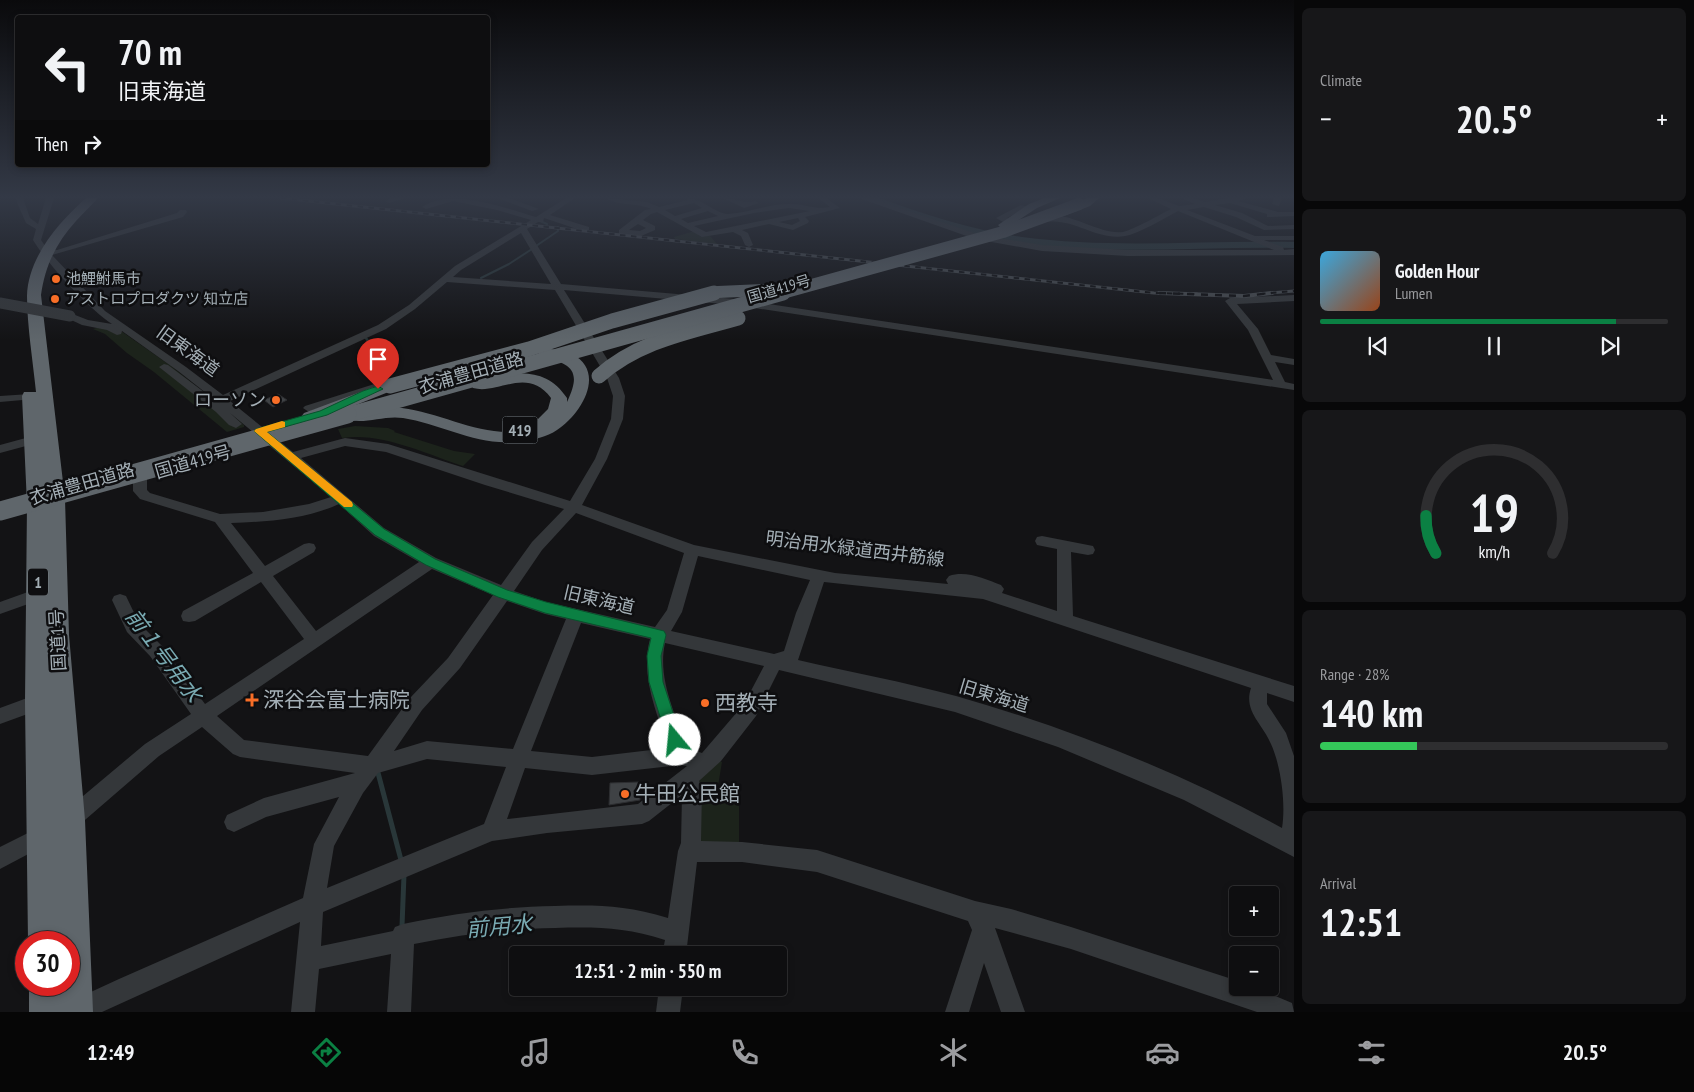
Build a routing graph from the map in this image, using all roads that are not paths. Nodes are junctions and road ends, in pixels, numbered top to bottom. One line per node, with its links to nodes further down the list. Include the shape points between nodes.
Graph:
1 (79, 245): 9 (street, via 58,252)
2 (497, 245): 13 (street)
3 (532, 245): 14 (street)
4 (931, 245): 11 (highway, 衣浦豊田道路 / 419)
5 (937, 245): 11 (highway, 419)
6 (938, 245): 11 (highway, 衣浦豊田道路 / 419, bridge)
7 (1023, 245): 10 (street, via 1100,253)
8 (1272, 245): 10 (street)
9 (49, 246): 25 (highway, 国道1号 / 1, via 29,274 24,297); 27 (street, 旧東海道, via 102,313); 37 (highway, 国道1号 / 1, via 34,295)
10 (1290, 252)
11 (910, 253): 12 (highway, 衣浦豊田道路 / 419, bridge); 15 (highway, 衣浦豊田道路 / 419)
12 (848, 272): 18 (highway, 国道419号 / 419); 29 (highway, 衣浦豊田道路 / 419, bridge, via 761,311 636,350 599,376 569,423 554,434 529,443 498,445 466,440); 34 (highway, 衣浦豊田道路 / 419, bridge)
13 (444, 280): 14 (street); 27 (street, via 382,327)
14 (559, 289): 16 (street); 20 (street)
15 (770, 290): 28 (highway, 衣浦豊田道路 / 419, bridge, via 718,292); 34 (highway, 衣浦豊田道路 / 419)
16 (667, 295): 18 (street); 20 (street, via 660,301)
17 (1294, 298): 21 (street, via 1230,301 1253,329)
18 (735, 302): 23 (street)
19 (0, 303): 30 (street, bridge, via 49,311 110,327)
20 (583, 327): 28 (street, via 387,383); 39 (street, via 616,383 619,409 601,459)
21 (1268, 358): 22 (street); 23 (street)
22 (1294, 362)
23 (1281, 385): 24 (street)
24 (1294, 387)
25 (30, 397): 26 (street); 32 (highway, 国道1号 / 1)
26 (0, 399)
27 (222, 400): 31 (street, 旧東海道)
28 (316, 410): 31 (highway, 衣浦豊田道路 / 419); 34 (highway, 衣浦豊田道路 / 419, bridge, via 372,403 408,405 507,431 540,425 553,416 559,398 543,382 529,378 498,379 423,400 270,442)
29 (383, 412): 31 (highway, 419); 34 (highway, 419, bridge, via 409,414 492,436 535,434 562,419 577,398 583,374 578,364 565,356 526,353 248,432)
30 (236, 424)
31 (264, 435): 35 (street, 旧東海道); 36 (highway, 国道419号 / 419); 37 (highway, 国道419号 / 419)
32 (33, 440): 33 (street); 37 (highway, 国道1号 / 1)
33 (0, 449)
34 (201, 452): 40 (highway, 衣浦豊田道路 / 419); 41 (highway, 衣浦豊田道路 / 419, bridge)
35 (293, 454): 38 (street, 旧東海道); 39 (street, 明治用水緑道西井筋線, via 340,439 389,443)
36 (140, 477): 37 (highway, 国道419号 / 419); 42 (street, via 140,491 145,496)
37 (45, 497): 40 (highway, 国道419号 / 419); 41 (highway, 国道419号 / 419); 53 (highway, 国道1号 / 1); 73 (highway, 国道1号 / 1)
38 (341, 498): 42 (street, via 309,509 262,517); 48 (street, 旧東海道, via 379,532)
39 (575, 505): 46 (street); 51 (street, 明治用水緑道西井筋線, via 695,544 803,566); 52 (street, via 537,546)
40 (0, 506)
41 (0, 513)
42 (220, 519): 49 (street)
43 (1042, 541): 44 (street)
44 (1064, 545): 47 (street); 58 (street)
45 (309, 548): 49 (street)
46 (692, 550): 50 (street); 59 (street, via 674,612)
47 (1088, 550)
48 (430, 562): 52 (street, 旧東海道); 60 (street)
49 (263, 574): 57 (street); 60 (street)
50 (819, 575): 51 (street, via 835,579); 61 (street, via 791,656)
51 (983, 585): 58 (street)
52 (503, 593): 56 (street, 旧東海道); 71 (street, via 454,663 416,704)
53 (38, 594): 55 (street); 65 (highway, 国道1号 / 1)
54 (120, 600): 67 (street, via 133,627 156,651)
55 (0, 608)
56 (576, 615): 59 (street, 旧東海道); 69 (street)
57 (190, 616)
58 (1064, 616): 62 (street); 63 (street)
59 (659, 635): 61 (street, 旧東海道); 68 (street, via 654,656 656,682)
60 (314, 640): 67 (street)
61 (776, 662): 70 (street, via 750,710 714,755); 77 (street, 旧東海道, via 956,704 1058,738 1177,786)
62 (1261, 684): 64 (street); 77 (street, via 1258,706 1279,739 1290,772)
63 (1294, 686)
64 (1294, 694)
65 (38, 702): 66 (street); 76 (highway, 国道1号 / 1)
66 (0, 716)
67 (203, 716): 71 (street, via 240,748); 73 (street, via 152,750)
68 (680, 756): 69 (street, via 592,766); 70 (street, via 694,758)
69 (520, 758): 71 (street, via 428,750); 75 (street)
70 (701, 765): 72 (street)
71 (365, 774): 74 (street, via 264,808); 80 (street, via 324,844)
72 (685, 780): 75 (street, via 642,814); 78 (street, via 692,788 692,843)
73 (70, 820): 76 (street); 90 (highway, 国道1号 / 1)
74 (234, 822)
75 (492, 831): 80 (street)
76 (43, 836): 79 (street); 82 (highway, 国道1号 / 1)
77 (1292, 845)
78 (688, 851): 81 (street, via 742,852 817,861); 83 (street)
79 (0, 858)
80 (313, 905): 86 (street); 90 (street)
81 (979, 921): 94 (street); 95 (street); 96 (street, via 1011,920 1258,1000)
82 (45, 931)
83 (676, 932): 84 (street, via 641,921 608,916 506,918 456,924); 85 (street)
84 (401, 940): 86 (street); 92 (street)
85 (675, 946)
86 (308, 960): 91 (street)
87 (46, 996): 89 (highway)
88 (670, 996): 93 (street)
89 (47, 1012)
90 (76, 1012)
91 (302, 1012)
92 (399, 1012)
93 (668, 1012)
94 (957, 1012)
95 (1013, 1012)
96 (1283, 1012)

